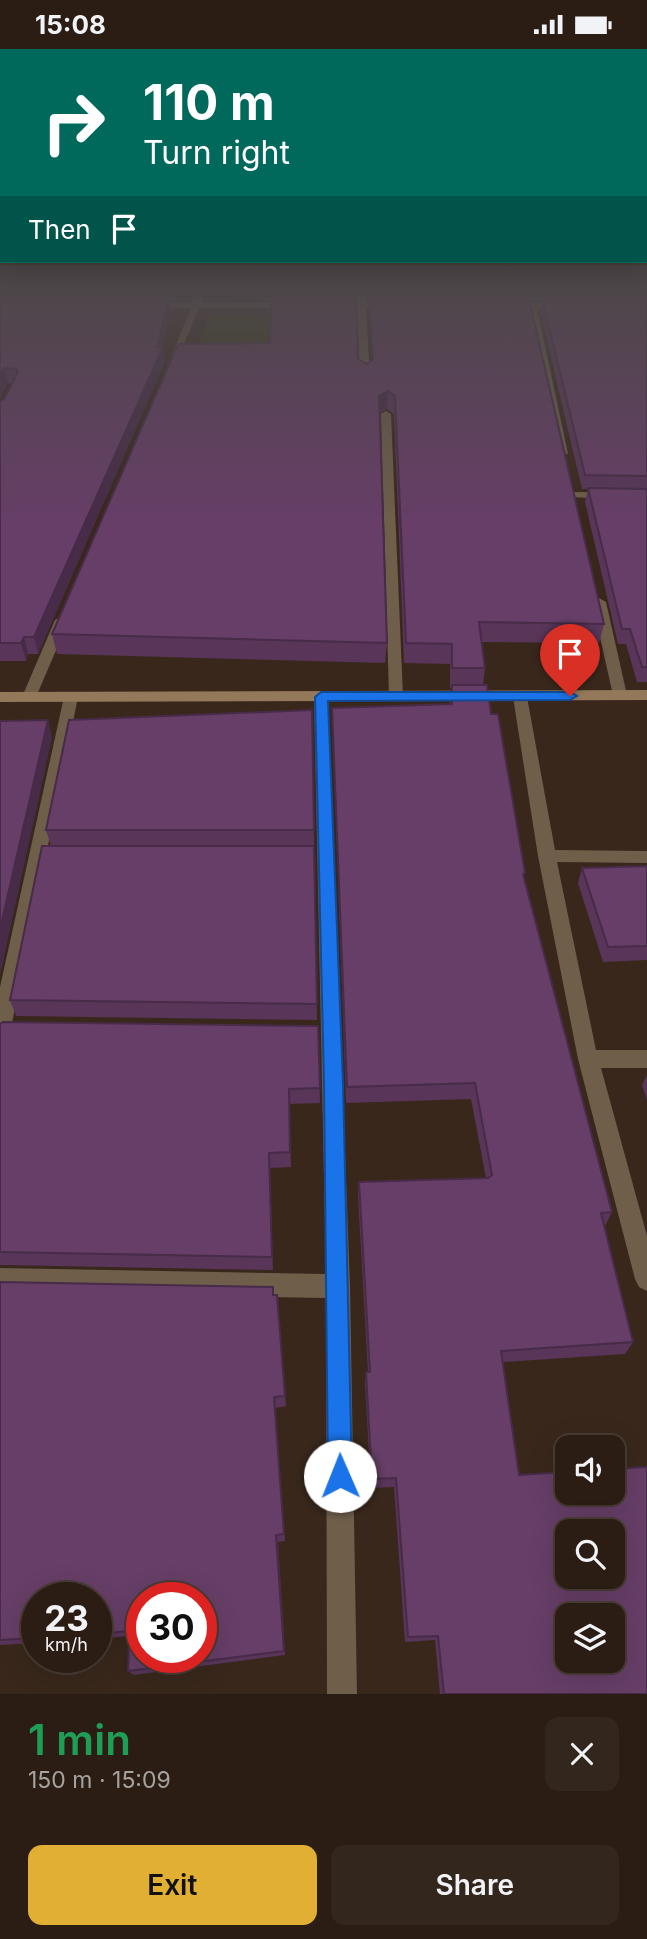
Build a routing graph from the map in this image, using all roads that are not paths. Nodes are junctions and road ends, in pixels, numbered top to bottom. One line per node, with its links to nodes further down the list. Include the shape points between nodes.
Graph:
1 (170, 366): 5 (street)
2 (365, 366): 4 (street)
3 (545, 366): 7 (street)
4 (365, 376)
5 (163, 381)
6 (386, 414): 16 (street)
7 (568, 468)
8 (570, 482): 9 (street)
9 (573, 495): 10 (street); 11 (street)
10 (647, 497)
11 (577, 509)
12 (595, 589): 14 (street)
13 (67, 608): 18 (street)
14 (620, 695): 15 (main road); 21 (main road)
15 (647, 695)
16 (396, 696): 20 (main road); 21 (main road)
17 (0, 697): 18 (main road)
18 (29, 697): 19 (main road)
19 (71, 697): 20 (main road); 24 (street, via 45,855)
20 (321, 697): 26 (street, via 318,855)
21 (520, 697): 22 (street)
22 (547, 856): 23 (street); 27 (street)
23 (647, 857)
24 (6, 1029)
25 (305, 1032): 26 (street)
26 (333, 1032): 31 (street)
27 (588, 1059): 28 (street); 29 (street)
28 (647, 1059)
29 (647, 1279)
30 (0, 1280): 31 (street)
31 (338, 1286): 32 (street)
32 (342, 1694)

